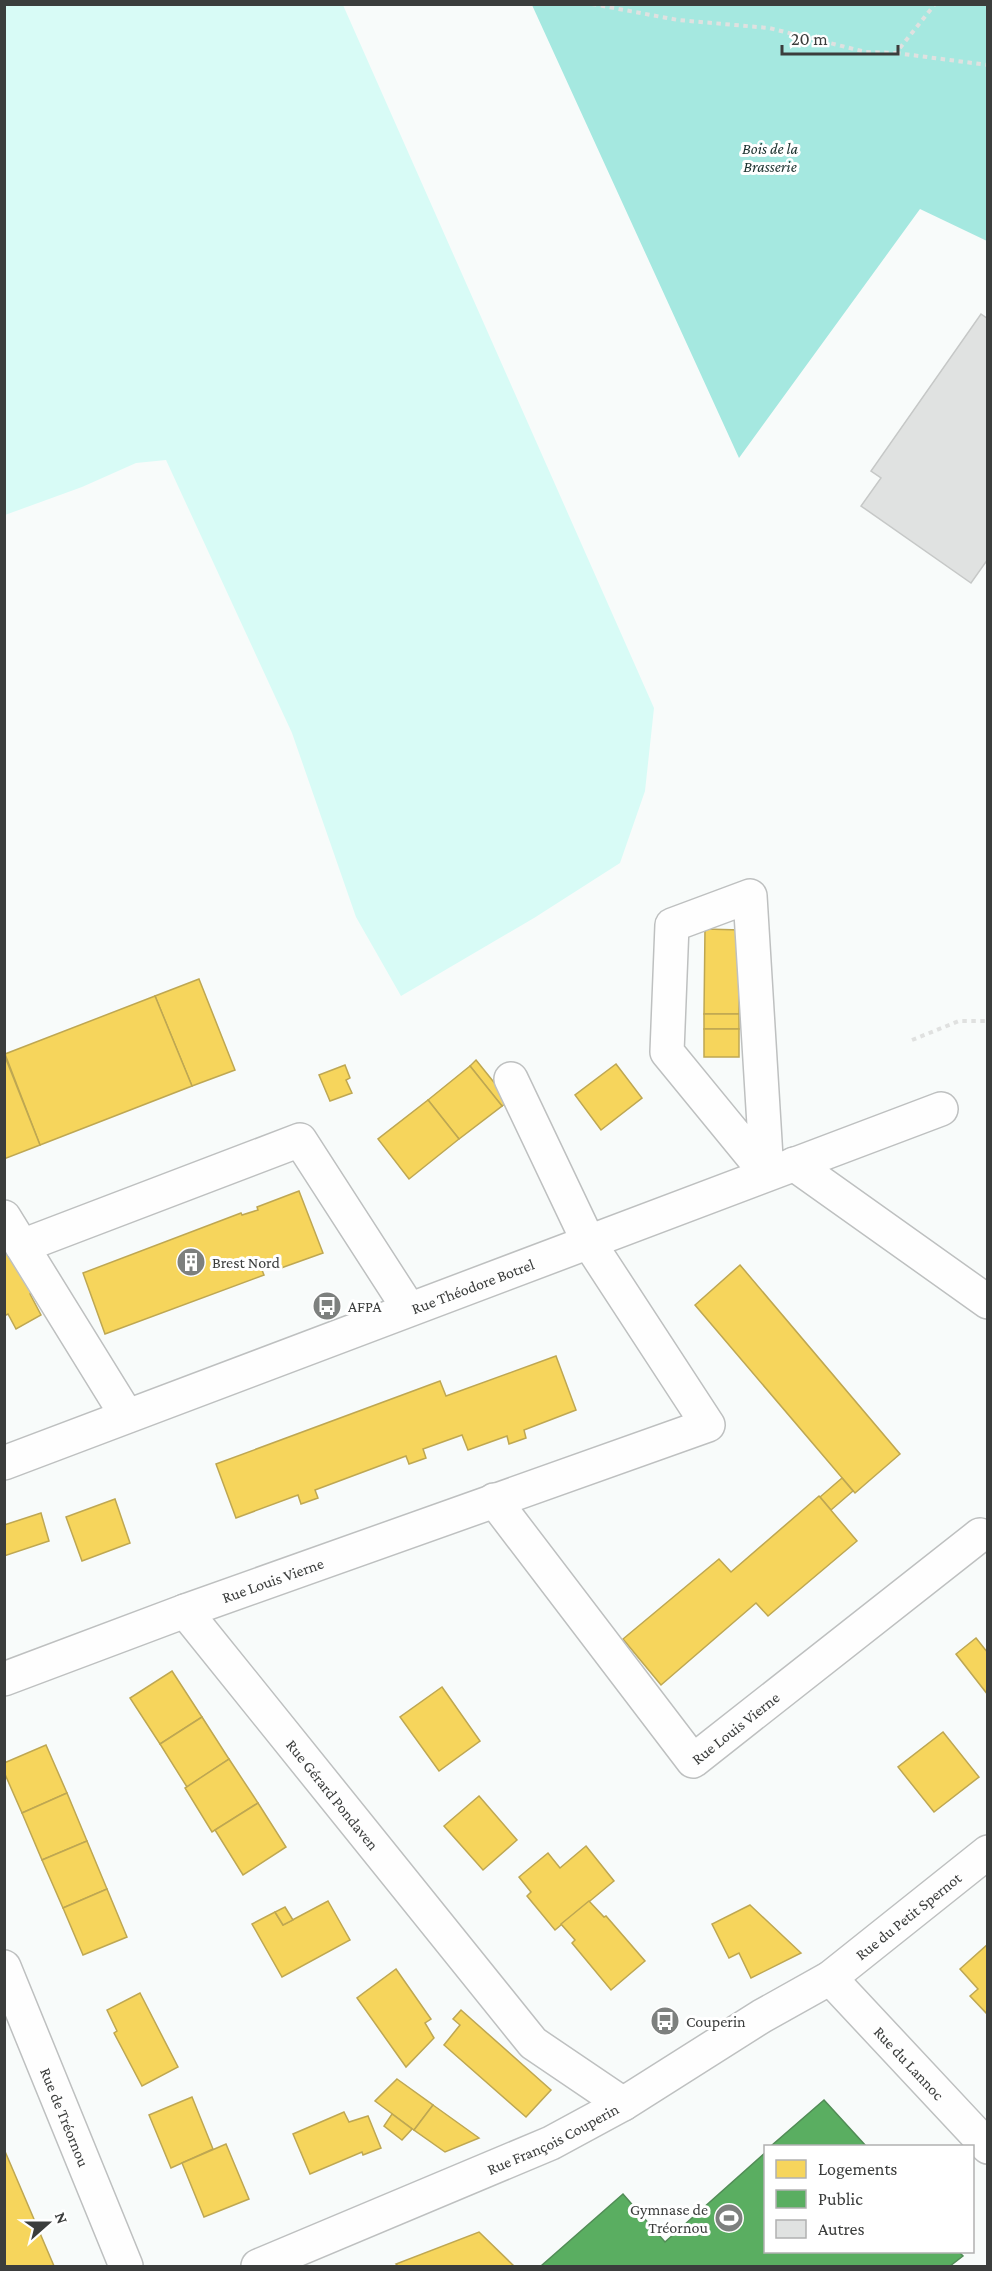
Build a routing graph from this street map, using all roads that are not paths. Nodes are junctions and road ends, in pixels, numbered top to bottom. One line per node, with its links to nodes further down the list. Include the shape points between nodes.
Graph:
1 (511, 1079): 5 (street)
2 (941, 1109): 3 (street, Rue Théodore Botrel)
3 (781, 1169): 3 (street, via 667,1052 672,925 750,896); 5 (street, Rue Théodore Botrel); 7 (street)
4 (4, 1217): 6 (street)
5 (588, 1241): 8 (street, Rue Théodore Botrel); 11 (street, Rue Louis Vierne, via 708,1425)
6 (22, 1246): 8 (street, via 300,1140); 9 (street)
7 (987, 1302)
8 (409, 1309): 9 (street, Rue Théodore Botrel)
9 (126, 1416): 10 (street, Rue Théodore Botrel)
10 (4, 1463)
11 (494, 1500): 12 (street, Rue Louis Vierne, via 693,1761); 13 (street, Rue Louis Vierne)
12 (980, 1535)
13 (185, 1611): 14 (street); 18 (street, Rue Gérard Pondaven, via 532,2043)
14 (4, 1679)
15 (987, 1852): 17 (street, Rue du Petit Spernot)
16 (4, 1967): 20 (street, Rue de Tréornou)
17 (830, 1978): 18 (street, Rue François Couperin); 19 (street, Rue du Lannoc)
18 (623, 2104): 21 (street, Rue François Couperin, via 551,2143)
19 (987, 2147)
20 (126, 2266)
21 (258, 2266)

